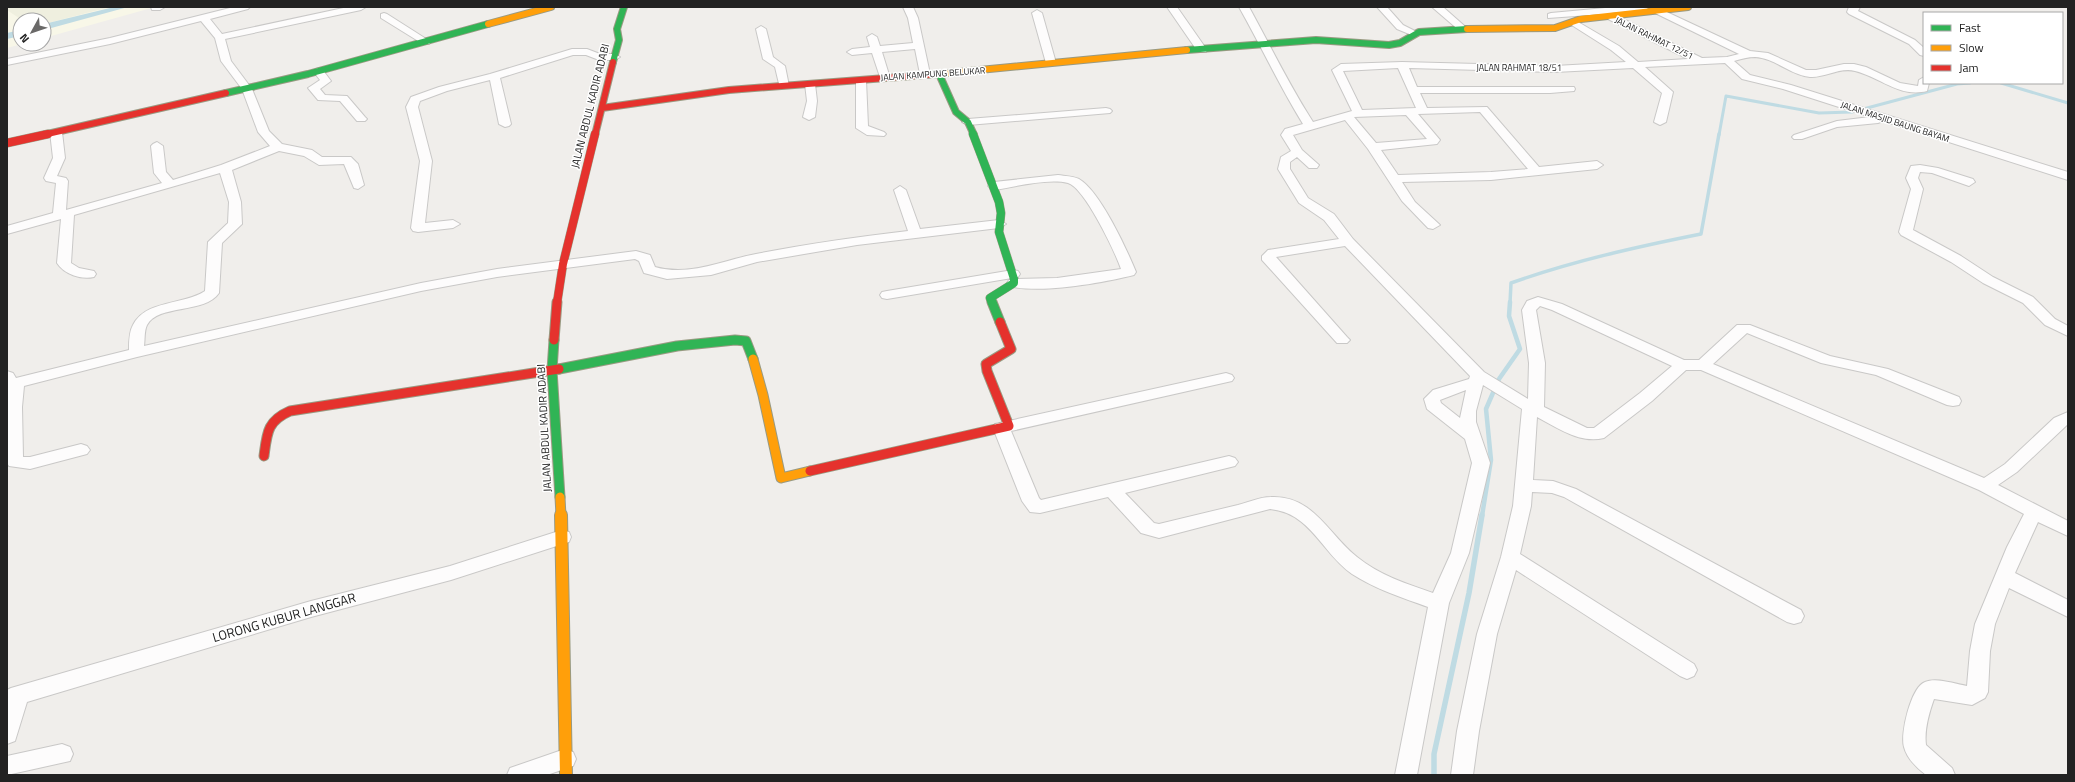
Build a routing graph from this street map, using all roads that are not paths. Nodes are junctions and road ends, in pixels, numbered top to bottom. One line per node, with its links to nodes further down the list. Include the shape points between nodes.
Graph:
1 (245, 7): 18 (street)
2 (361, 7): 23 (street)
3 (551, 7): 26 (street)
4 (624, 7): 25 (street, JALAN ABDUL KADIR ADABI, via 617,29)
5 (633, 7): 25 (street, JALAN ABDUL KADIR ADABI, via 627,28)
6 (908, 7): 27 (street, via 913,18)
7 (1172, 7): 30 (street)
8 (1244, 7): 28 (street)
9 (1382, 7): 22 (street, via 1400,26)
10 (1437, 7): 21 (street)
11 (1645, 7): 19 (street, via 1548,14)
12 (1688, 7): 14 (street)
13 (1854, 7): 32 (street, via 1856,8 1852,12 1912,42)
14 (1656, 10): 16 (street); 33 (street)
15 (1037, 12): 38 (street)
16 (1606, 15): 19 (street); 36 (street, JALAN RAHMAT 12/51)
17 (384, 16): 26 (street)
18 (203, 17): 23 (street); 37 (street, via 110,41)
19 (1568, 23): 21 (street, via 1555,28); 40 (street, via 1615,48)
20 (761, 29): 50 (street, via 768,59 780,66)
21 (1464, 30): 22 (street)
22 (1414, 33): 28 (street, JALAN KAMPUNG BELUKAR, via 1400,43 1389,44 1316,40)
23 (220, 37): 52 (street, via 226,61)
24 (872, 37): 29 (street)
25 (619, 40): 34 (street, JALAN ABDUL KADIR ADABI)
26 (426, 42): 42 (street)
27 (918, 46): 29 (street); 43 (street)
28 (1264, 46): 30 (street, JALAN KAMPUNG BELUKAR); 66 (street)
29 (875, 50): 31 (street); 46 (street)
30 (1202, 50): 38 (street, JALAN KAMPUNG BELUKAR)
31 (852, 52)
32 (1923, 52)
33 (1748, 54): 35 (street, JALAN RAHMAT 18/51); 49 (street, via 1758,54 1812,74 1853,67 1900,87 1923,88)
34 (615, 57): 45 (street, via 572,52); 55 (street, JALAN ABDUL KADIR ADABI)
35 (1727, 60): 36 (street, JALAN RAHMAT 18/51); 62 (street, JALAN MASJID BAUNG BAYAM, via 1746,77)
36 (1701, 61): 40 (street, JALAN RAHMAT 18/51)
37 (7, 62)
38 (1050, 63): 44 (street, JALAN KAMPUNG BELUKAR)
39 (1402, 65): 41 (street, JALAN RAHMAT 18/51); 53 (street); 59 (street, JALAN RAHMAT 18/51, via 1341,67 1337,70)
40 (1636, 65): 41 (street, JALAN RAHMAT 18/51, via 1555,69); 64 (street, via 1668,92)
41 (1464, 68): 54 (street)
42 (318, 72): 52 (street); 61 (street, via 326,81 313,88 322,98 343,98)
43 (925, 74): 44 (street, JALAN KAMPUNG BELUKAR); 46 (street, JALAN KAMPUNG BELUKAR)
44 (939, 74): 63 (street, via 956,112)
45 (494, 76): 65 (street); 90 (street, via 415,99 412,107 426,161)
46 (885, 78): 47 (street, JALAN KAMPUNG BELUKAR)
47 (861, 80): 48 (street, JALAN KAMPUNG BELUKAR); 68 (street, via 862,128)
48 (810, 84): 50 (street, JALAN KAMPUNG BELUKAR); 60 (street, via 812,101)
49 (1924, 84)
50 (784, 86): 55 (street, JALAN KAMPUNG BELUKAR, via 659,99)
51 (1570, 88): 54 (street)
52 (247, 89): 67 (street); 73 (street, via 264,132)
53 (1413, 90): 54 (street); 56 (street)
54 (1476, 90)
55 (602, 108): 95 (street, JALAN ABDUL KADIR ADABI)
56 (1423, 110): 58 (street); 78 (street, via 1483,109)
57 (1106, 111): 63 (street)
58 (1409, 111): 59 (street); 72 (street, via 1434,140 1433,142)
59 (1353, 115): 66 (street); 72 (street)
60 (809, 117)
61 (361, 119)
62 (1891, 120): 69 (street, via 1845,121); 79 (street, JALAN MASJID BAUNG BAYAM)
63 (968, 122): 84 (street)
64 (1660, 122)
65 (505, 124)
66 (1310, 126): 74 (street, via 1287,133)
67 (56, 132): 70 (street); 86 (street, via 59,158 50,178 62,181)
68 (880, 134)
69 (1798, 137)
70 (7, 143)
71 (157, 146): 82 (street, via 160,173)
72 (1373, 147): 80 (street)
73 (278, 148): 77 (street); 83 (street, via 308,153 319,161 347,160 352,164)
74 (1298, 152): 75 (street); 94 (street, via 1284,160 1284,169 1303,200 1329,217)
75 (1313, 165)
76 (1596, 166): 78 (street)
77 (225, 168): 82 (street); 101 (street, via 235,202 235,224 216,242 212,293 196,302 147,316 140,327)
78 (1537, 172): 80 (street)
79 (2068, 176)
80 (1394, 179): 89 (street, via 1408,202)
81 (1969, 182): 99 (street, via 1919,168 1915,170 1912,178 1917,189 1906,232 1988,280 2028,300 2050,322)
82 (170, 185): 86 (street)
83 (358, 185)
84 (994, 186): 88 (street, via 999,202); 97 (street, via 1062,179 1078,183 1108,228 1130,272 1057,283)
85 (900, 190): 92 (street)
86 (63, 215): 91 (street); 96 (street, via 65,267)
87 (453, 224): 90 (street)
88 (999, 224): 92 (street); 97 (street, via 999,232)
89 (1433, 225)
90 (418, 228): 93 (street)
91 (7, 230)
92 (915, 233): 95 (street, via 755,258 712,271 667,275 652,273 645,258 636,255)
93 (415, 242)
94 (1348, 242): 100 (street, via 1273,253 1269,256 1269,260); 106 (street)
95 (563, 264): 101 (street, via 421,287); 104 (street, JALAN ABDUL KADIR ADABI, via 557,297)
96 (90, 274)
97 (1013, 278): 98 (street); 112 (street, via 990,298 1011,349 986,364 986,371)
98 (887, 294)
99 (2068, 332)
100 (1342, 340)
101 (136, 353): 107 (street)
102 (1682, 365): 103 (street); 109 (street, via 1598,434 1585,434); 109 (street, via 1557,307 1538,301 1532,304 1529,310 1537,362)
103 (1703, 365): 108 (street, via 1742,328 1750,328 1826,360 1882,372); 118 (street)
104 (552, 370): 112 (street, via 677,346 746,340 763,395 781,478); 115 (street, via 323,405 286,414 270,425); 122 (street, JALAN ABDUL KADIR ADABI)
105 (1226, 378): 112 (street)
106 (1480, 379): 109 (street); 113 (street, via 1468,410 1468,422); 113 (street, via 1443,392 1432,400 1433,405)
107 (12, 380): 111 (street)
108 (1953, 401)
109 (1530, 406): 117 (street)
110 (2068, 417): 118 (street, via 2011,468)
111 (11, 418): 114 (street, via 15,462 30,463)
112 (1005, 427): 119 (street, via 1031,501 1036,507)
113 (1473, 437): 125 (street, via 1481,462 1460,553)
114 (81, 450)
115 (264, 456)
116 (1229, 462): 119 (street)
117 (1524, 486): 123 (street); 127 (street, via 1553,487 1570,493)
118 (1985, 486): 120 (street)
119 (1112, 490): 125 (street, via 1148,528 1159,531 1270,503 1284,503 1313,520 1350,562 1398,588)
120 (2034, 512): 121 (street); 124 (street, via 2016,547)
121 (2068, 529)
122 (562, 538): 129 (street, LORONG KUBUR LANGGAR, via 451,573 310,609); 133 (street, JALAN ABDUL KADIR ADABI)
123 (1510, 557): 128 (street); 136 (street, via 1487,634)
124 (2005, 577): 126 (street); 137 (street, via 1985,624 1980,651 1978,692 1972,696 1930,689 1924,694 1914,736 1915,747 1928,763)
125 (1439, 603): 135 (street)
126 (2068, 609)
127 (1794, 616)
128 (1687, 670)
129 (13, 696): 130 (street)
130 (7, 734)
131 (62, 754): 132 (street)
132 (7, 766)
133 (566, 767): 134 (street)
134 (518, 775)
135 (1406, 775)
136 (1462, 775)
137 (1944, 775)

